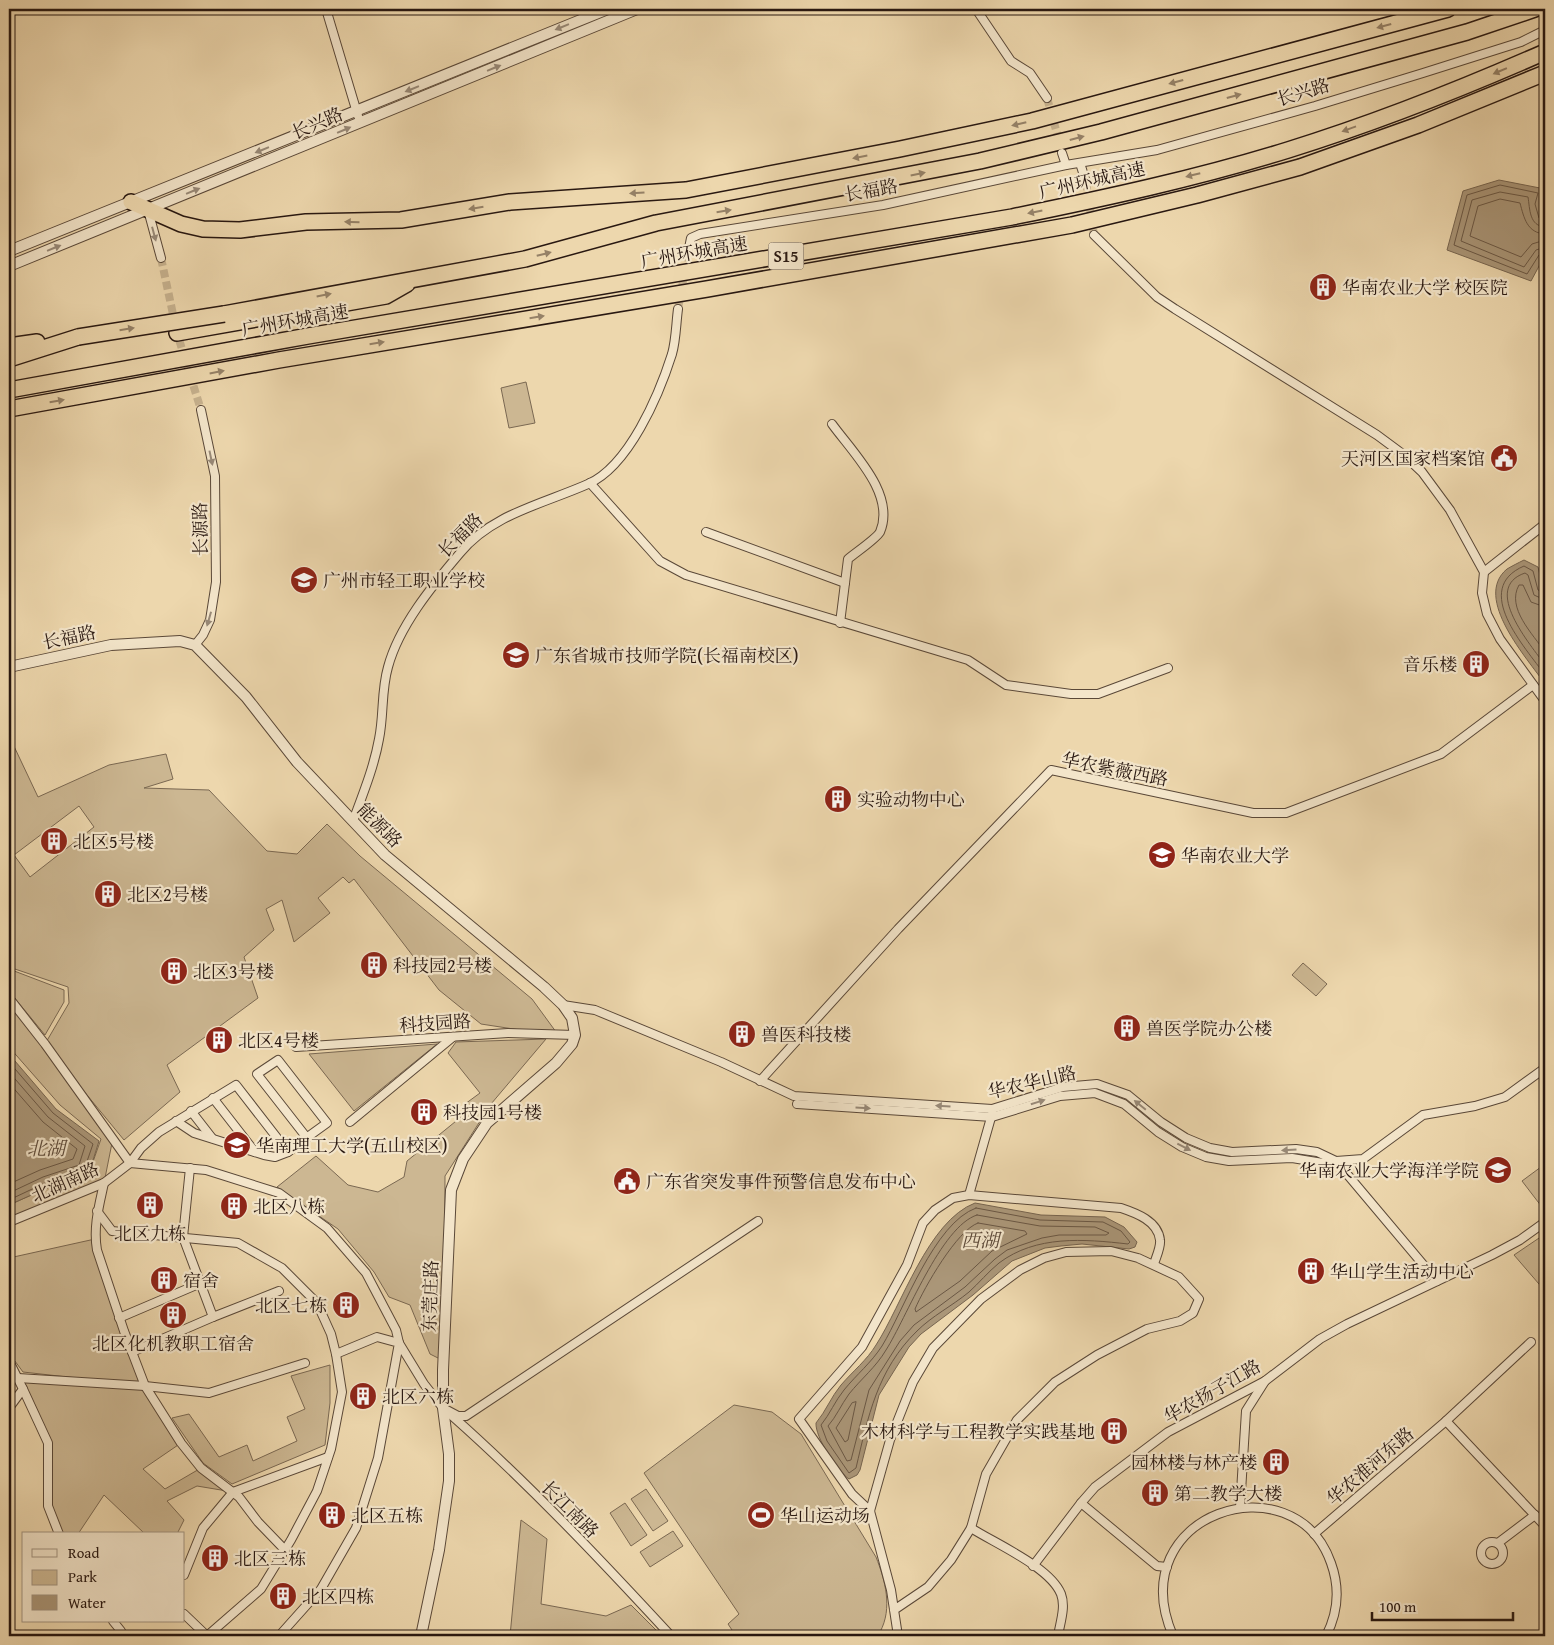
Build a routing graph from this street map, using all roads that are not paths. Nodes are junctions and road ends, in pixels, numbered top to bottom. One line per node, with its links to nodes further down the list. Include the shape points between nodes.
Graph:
1 (326, 9): 11 (street)
2 (608, 9): 11 (street, 长兴路, one-way to 11)
3 (637, 9): 12 (street, 长兴路, one-way to 3)
4 (976, 9): 10 (street, via 1011,62 1030,73)
5 (1448, 9): 18 (highway, one-way to 18, via 1032,121 900,150 686,190 510,202 401,220 306,222 240,230 203,229)
6 (1535, 9): 24 (highway, one-way to 6, via 543,255 670,220 878,182 1038,148 1467,32)
7 (1545, 30): 14 (street, 长兴路, via 1520,42 1316,106 1157,150)
8 (1545, 52): 30 (highway, 广州环城高速 / S15, one-way to 30, via 1329,136 1243,163 1107,197 1012,217)
9 (1545, 73): 31 (highway, 广州环城高速 / S15, one-way to 9, via 1072,225 1300,167 1418,125)
10 (1047, 98)
11 (356, 112): 12 (street); 17 (street, 长兴路, one-way to 17)
12 (360, 122): 18 (street, 长兴路, one-way to 12)
13 (1062, 153): 15 (street)
14 (1080, 163): 15 (street, 长兴路); 16 (street)
15 (1066, 165): 20 (street, 长福路, via 883,205 700,234 690,238)
16 (1086, 182)
17 (131, 202): 18 (highway); 21 (street, 长兴路)
18 (148, 210): 22 (street, one-way to 22); 23 (street, 长兴路, one-way to 18)
19 (1094, 235): 37 (street, via 1169,305 1404,455 1422,472 1450,510)
20 (689, 248)
21 (9, 251)
22 (161, 258)
23 (9, 266)
24 (465, 268): 26 (highway, via 406,284 386,296); 27 (highway, one-way to 24, bridge, via 224,314)
25 (678, 309): 34 (street, 长福路, via 672,353 638,432 612,465)
26 (177, 333)
27 (78, 337): 28 (highway); 29 (highway)
28 (9, 346)
29 (9, 359)
30 (9, 390)
31 (9, 409)
32 (201, 410): 40 (street, 长源路, one-way to 40, via 215,476 216,582 210,620)
33 (832, 424): 38 (street, via 880,489 885,510 879,533 848,559)
34 (590, 483): 39 (street, via 660,561 686,575); 45 (street, 长福路, via 497,521 461,552 428,595 402,633 388,667 380,737)
35 (1545, 524): 37 (street)
36 (706, 532): 38 (street)
37 (1484, 572): 43 (street, via 1482,593 1487,614 1500,639)
38 (845, 583): 39 (street)
39 (840, 623): 42 (street, via 968,660 1006,684 1062,693 1098,694)
40 (196, 645): 41 (street, 长福路, via 180,641 111,644); 45 (street, 能源路, via 256,708 297,762)
41 (9, 667)
42 (1168, 668)
43 (1533, 685): 44 (street); 52 (street, 华农紫薇西路, via 1441,754 1286,812 1253,813 1051,770 898,929)
44 (1545, 700)
45 (353, 821): 47 (street, 能源路, via 386,855)
46 (9, 998): 67 (street)
47 (563, 1005): 48 (street, via 572,1018); 52 (street, 华农华山路, via 595,1010)
48 (575, 1035): 49 (street, 科技园路); 93 (street, 东莞庄路, via 567,1052 487,1123 455,1174 449,1204)
49 (453, 1037): 50 (street, 科技园路); 61 (street)
50 (296, 1047)
51 (1545, 1068): 66 (street, 华农华山路, via 1505,1097 1476,1106 1423,1114 1364,1158)
52 (760, 1081): 56 (street, 华农华山路, via 794,1096)
53 (1097, 1084): 54 (street); 59 (street, 华农华山路, via 1063,1086); 66 (street, 华农华山路, one-way to 53, via 1317,1152 1296,1148 1232,1152 1210,1148 1181,1135 1128,1095)
54 (1095, 1093): 59 (street, 华农华山路, one-way to 54, via 1060,1096); 66 (street, 华农华山路, one-way to 66, via 1124,1104 1158,1132 1206,1157 1229,1161 1292,1158 1329,1164)
55 (213, 1098): 58 (street, 北湖南路); 64 (street); 65 (street, 北湖南路, via 236,1085)
56 (841, 1103): 57 (street, 华农华山路); 59 (street, 华农华山路)
57 (797, 1104)
58 (191, 1111): 60 (street, 北湖南路); 62 (street)
59 (992, 1113): 70 (street)
60 (176, 1121): 62 (street, via 194,1133); 67 (street, 北湖南路, via 140,1148)
61 (350, 1122)
62 (212, 1138): 64 (street)
63 (307, 1138): 63 (street, via 327,1123 278,1060 257,1074); 65 (street)
64 (256, 1152): 65 (street, via 275,1157)
65 (288, 1152)
66 (1336, 1161): 77 (street)
67 (130, 1163): 68 (street, 长江南路); 69 (street, 北湖南路)
68 (190, 1168): 75 (street); 83 (street, 长江南路, via 206,1170 279,1194 328,1228 366,1273 396,1330)
69 (104, 1183): 71 (street); 73 (street, 北湖南路)
70 (969, 1195): 76 (street, via 1121,1208 1142,1215 1154,1227 1160,1240); 99 (street, via 953,1198 923,1223 907,1265 862,1347 799,1419 852,1494)
71 (97, 1210): 75 (street, via 112,1231); 81 (street, via 97,1250)
72 (758, 1221): 93 (street, via 466,1416 458,1416)
73 (9, 1222)
74 (1545, 1222): 77 (street, 华农扬子江路, via 1520,1240)
75 (183, 1237): 78 (street); 85 (street, via 238,1243 282,1268 317,1303)
76 (1154, 1264): 99 (street, via 1111,1251 1066,1252 1020,1270 980,1299 933,1348 913,1382 890,1440); 102 (street, via 1179,1277 1199,1299 1193,1313 1180,1321 1147,1328 1055,1382 1018,1420 986,1474)
77 (1437, 1281): 89 (street, 华农扬子江路, via 1320,1339)
78 (201, 1283): 80 (street); 81 (street)
79 (279, 1291): 80 (street)
80 (213, 1317): 84 (street)
81 (119, 1318): 84 (street)
82 (1531, 1342): 94 (street, 华农淮河东路)
83 (399, 1343): 85 (street, via 377,1337); 93 (street, 长江南路); 116 (street, via 378,1458 356,1528 321,1589)
84 (132, 1352): 90 (street)
85 (336, 1354): 95 (street, via 342,1392)
86 (9, 1361): 88 (street)
87 (305, 1363): 90 (street, via 209,1394)
88 (18, 1378): 90 (street); 91 (street)
89 (1264, 1381): 97 (street, 华农扬子江路, via 1168,1432 1096,1487); 98 (street, via 1246,1411)
90 (145, 1386): 96 (street, via 181,1444 201,1468)
91 (23, 1389): 92 (street); 103 (street, via 48,1443 48,1506)
92 (9, 1408)
93 (443, 1408): 117 (street, 东莞庄路, via 449,1481); 118 (street, 长江南路, via 598,1556)
94 (1446, 1421): 100 (street); 104 (street, 华农淮河东路)
95 (328, 1457): 96 (street); 106 (street, via 317,1491)
96 (233, 1492): 106 (street); 109 (street, via 203,1528)
97 (1081, 1503): 107 (street, 华农扬子江路); 108 (street, via 1157,1566)
98 (1240, 1508): 104 (street, via 1273,1510 1295,1519); 108 (street, via 1214,1515 1198,1524 1180,1543)
99 (870, 1511): 110 (street)
100 (1535, 1515): 101 (street); 105 (street)
101 (1545, 1526)
102 (971, 1528): 107 (street); 110 (street, via 928,1587)
103 (59, 1532)
104 (1314, 1534): 122 (street, via 1328,1554 1336,1577 1337,1601)
105 (1498, 1543)
106 (285, 1550): 115 (street, via 261,1589)
107 (1033, 1566): 120 (street, via 1050,1577 1061,1595 1063,1614)
108 (1167, 1567): 114 (street, via 1162,1603)
109 (185, 1573)
110 (894, 1610): 119 (street)
111 (185, 1615): 115 (street)
112 (113, 1622): 113 (street)
113 (120, 1631)
114 (1171, 1633): 121 (street)
115 (207, 1636)
116 (278, 1636)
117 (421, 1636)
118 (670, 1636)
119 (898, 1636)
120 (1058, 1636)
121 (1162, 1636)
122 (1326, 1636)

